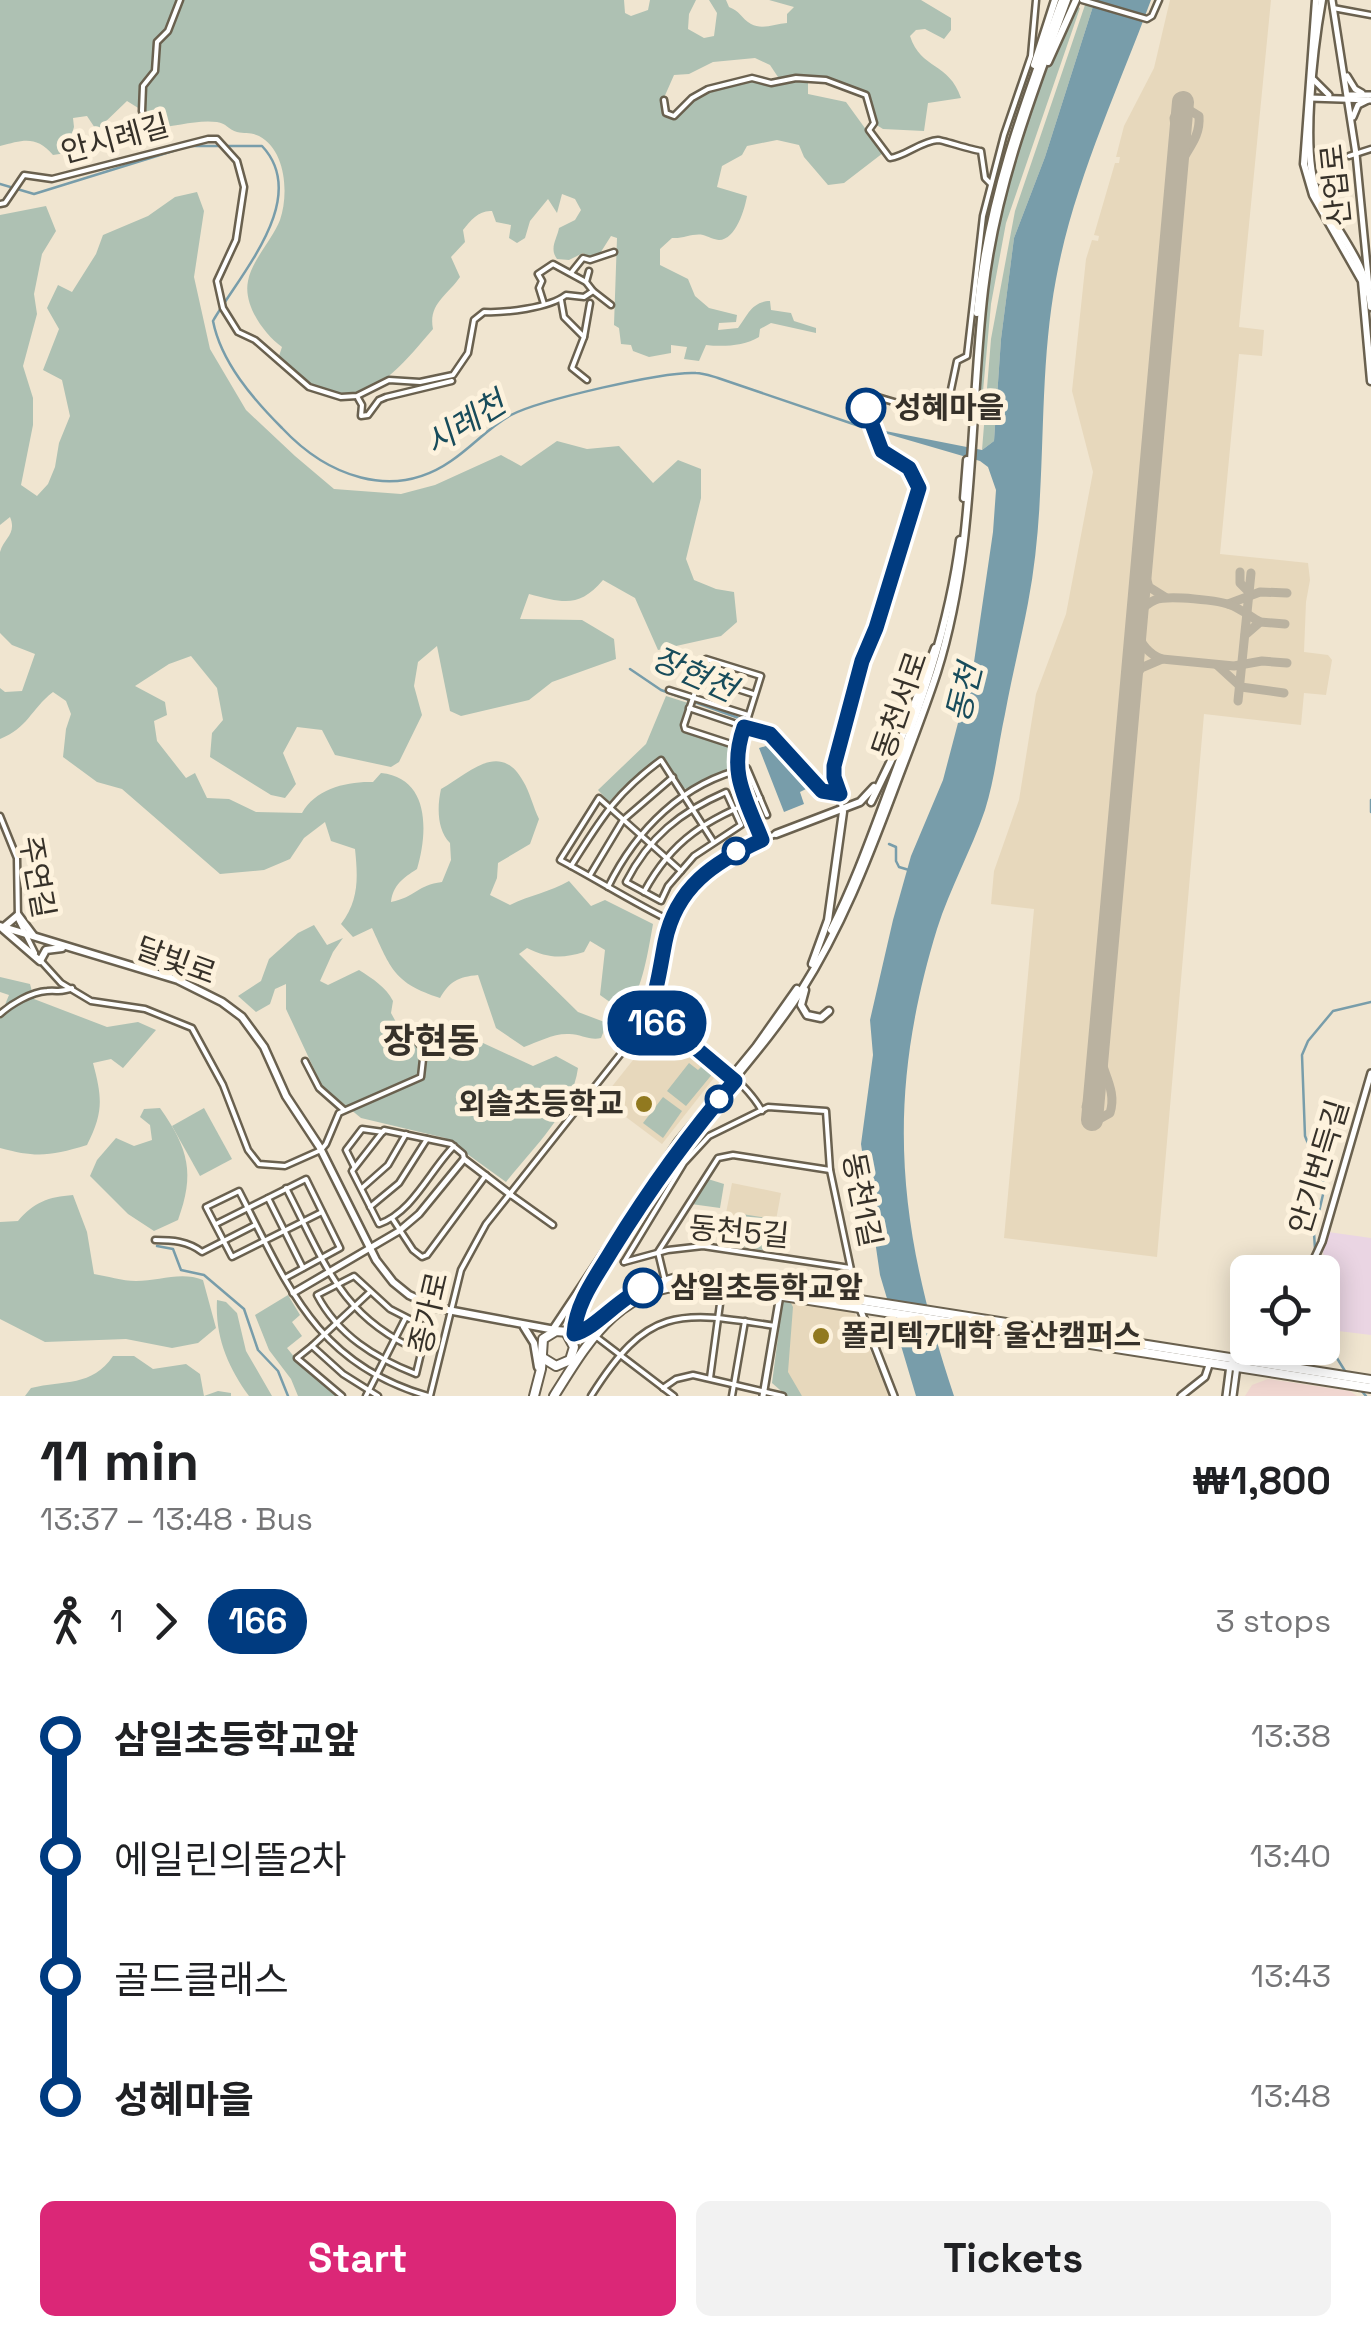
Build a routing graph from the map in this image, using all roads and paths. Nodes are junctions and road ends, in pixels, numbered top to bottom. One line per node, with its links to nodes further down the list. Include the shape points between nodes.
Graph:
1 (180, 0): 21 (street, via 144,84)
2 (1036, 0): 24 (street, via 1031,56)
3 (1055, 0): 19 (main road)
4 (1065, 0): 19 (main road, 동천서로)
5 (1079, 0): 6 (street, via 1147,19); 19 (main road)
6 (1159, 0)
7 (1319, 0): 12 (main road); 13 (main road)
8 (1332, 0): 9 (street, 산업로)
9 (1334, 8): 10 (street); 11 (street, 산업로)
10 (1371, 16)
11 (1342, 66): 15 (street, 산업로); 16 (street, via 1354,88)
12 (1314, 79): 13 (main road); 14 (street)
13 (1310, 96): 14 (street); 18 (main road); 32 (main road, via 1306,178)
14 (1327, 97): 15 (street); 18 (street)
15 (1344, 97): 16 (street); 20 (street, 산업로)
16 (1371, 97): 20 (street, via 1356,108)
17 (664, 100): 24 (street, via 672,116 721,84 752,78 835,82 866,96 874,123 868,130 889,157 942,141 980,151 985,180)
18 (1311, 108): 32 (main road, via 1314,184)
19 (1021, 117): 44 (main road, 동천서로, via 983,264)
20 (1352, 125): 23 (street, 산업로)
21 (147, 128)
22 (1371, 149): 23 (street)
23 (1352, 155): 26 (street, 산업로)
24 (992, 184): 57 (street, via 978,242 967,356 957,361 948,404 922,407 862,393 878,443 909,468 919,488 834,766)
25 (0, 204): 43 (street, 안시례길, via 24,175 52,179 218,139 237,161 244,195 236,240 218,276 224,308 238,332 309,387)
26 (1367, 223): 27 (street, 산업로)
27 (1368, 236): 32 (street, 산업로)
28 (614, 252): 30 (street, via 582,258)
29 (590, 272): 31 (street)
30 (571, 273): 31 (street); 35 (street, via 553,264 538,274)
31 (586, 282): 33 (street)
32 (1366, 284): 38 (main road, 산업로); 41 (main road, 산업로)
33 (593, 291): 34 (street); 37 (street)
34 (561, 300): 35 (street); 39 (street, via 564,317)
35 (544, 304): 43 (street, via 477,316 468,352 453,375 389,380)
36 (590, 304): 39 (street)
37 (611, 305)
38 (1371, 306)
39 (584, 337): 40 (street, via 572,368)
40 (587, 380)
41 (1371, 381)
42 (452, 382): 43 (street, via 379,400 368,415 361,416)
43 (356, 396)
44 (968, 478): 45 (main road, 동천서로); 87 (main road, 동천서로, via 959,580 938,670 860,879)
45 (949, 609): 51 (main road); 89 (main road, 동천서로, via 862,862)
46 (700, 678): 48 (street); 48 (street, via 706,658 761,676); 49 (street)
47 (668, 690): 49 (street)
48 (754, 695): 52 (street)
49 (693, 697): 50 (street); 52 (street)
50 (689, 707): 53 (street); 54 (street, via 685,729)
51 (912, 710): 60 (main road); 65 (main road, via 873,789)
52 (748, 716): 53 (street)
53 (745, 726): 54 (street); 57 (street, via 770,734 822,791)
54 (737, 746): 55 (street)
55 (736, 771): 58 (street); 59 (street, via 750,770); 61 (street)
56 (673, 776): 58 (street); 62 (street, via 660,760); 68 (street)
57 (840, 794): 65 (street)
58 (686, 795): 63 (street); 70 (street)
59 (760, 798): 61 (street); 66 (street)
60 (871, 802)
61 (748, 804): 64 (street); 72 (street)
62 (608, 806): 68 (street); 76 (street); 76 (street, via 600,798 560,860)
63 (692, 807): 64 (street, via 726,792); 69 (street); 74 (street)
64 (734, 809): 69 (street); 73 (street, via 738,830)
65 (842, 810): 71 (main road); 89 (main road, via 828,920)
66 (766, 815)
67 (0, 816): 81 (street, 주연길, via 16,858)
68 (623, 820): 70 (street); 78 (street)
69 (702, 824): 73 (street); 75 (street)
70 (640, 834): 74 (street); 79 (street)
71 (776, 834): 72 (street, 종가로)
72 (762, 840): 82 (street, 종가로, via 700,876)
73 (713, 841): 77 (street)
74 (650, 843): 75 (street); 80 (street, via 626,882)
75 (666, 857): 77 (street); 80 (street)
76 (571, 866): 78 (street)
77 (681, 871): 80 (street, via 662,901)
78 (590, 875): 79 (street)
79 (608, 887): 82 (street)
80 (644, 892)
81 (18, 915): 83 (main road); 84 (street, 주연길); 85 (main road)
82 (671, 921): 93 (street, 종가로)
83 (0, 926): 84 (main road, 달빛로); 88 (main road)
84 (23, 934): 85 (main road, 달빛로); 88 (street, 주연길)
85 (38, 938): 86 (main road, 달빛로)
86 (68, 949): 88 (main road, via 46,950); 106 (main road, 달빛로, via 194,987 242,1017)
87 (823, 955): 91 (main road, via 801,1005 811,1017); 99 (main road, 동천서로, via 770,1037)
88 (40, 960): 90 (street, 주연길)
89 (812, 964): 99 (main road, 동천서로)
90 (72, 988): 92 (street, via 39,993); 106 (street, 달빛로, via 97,1003 146,1009 192,1028 259,1164 285,1166)
91 (829, 1011)
92 (0, 1014)
93 (646, 1018): 99 (street); 113 (street, 종가로)
94 (413, 1036): 96 (street)
95 (456, 1039): 96 (street)
96 (424, 1050): 100 (street, via 421,1077)
97 (305, 1061): 100 (street, via 319,1088)
98 (1371, 1072): 130 (street, 안기번득길)
99 (733, 1079): 101 (street); 152 (main road, 동천서로, via 678,1142); 153 (main road, 동천서로, via 627,1226 579,1305)
100 (344, 1110): 106 (street)
101 (762, 1110): 109 (street, 동천1길, via 826,1111); 129 (street, 동천5길, via 698,1146 624,1262)
102 (383, 1131): 103 (street); 108 (street); 108 (street, via 362,1129 346,1150)
103 (406, 1134): 104 (street); 112 (street, via 384,1170)
104 (428, 1139): 105 (street); 115 (street, via 400,1183)
105 (454, 1146): 107 (street); 118 (street)
106 (320, 1150): 128 (main road, 달빛로)
107 (464, 1159): 110 (street); 124 (street)
108 (354, 1168): 112 (street)
109 (830, 1170): 129 (street, via 732,1154 718,1158); 133 (street, 동천1길)
110 (486, 1175): 113 (street); 124 (street, via 427,1255)
111 (286, 1188): 114 (street); 117 (street, via 306,1179); 119 (street)
112 (361, 1188): 115 (street)
113 (511, 1195): 122 (street); 144 (street, 종가로, via 466,1259)
114 (268, 1198): 116 (street); 123 (street)
115 (370, 1207): 118 (street, via 378,1224)
116 (248, 1208): 120 (street); 120 (street, via 239,1191 230,1194 206,1207); 121 (street)
117 (322, 1212): 119 (street); 131 (street, via 340,1248)
118 (392, 1218): 124 (street)
119 (304, 1222): 123 (street); 131 (street)
120 (216, 1224): 127 (street)
121 (257, 1224): 126 (street); 127 (street)
122 (554, 1225)
123 (285, 1231): 126 (street); 132 (street)
124 (399, 1231): 128 (street)
125 (155, 1240): 127 (street, via 202,1252)
126 (266, 1241): 127 (street, via 232,1258); 135 (street)
127 (224, 1242)
128 (370, 1249): 134 (street); 144 (main road, 달빛로, via 404,1292)
129 (658, 1252): 133 (street, 동천5길, via 710,1247); 136 (street)
130 (1316, 1255)
131 (322, 1258): 132 (street); 134 (street)
132 (303, 1268): 135 (street)
133 (852, 1268): 142 (street, 동천1길)
134 (330, 1272): 138 (street); 140 (street)
135 (285, 1278): 140 (street)
136 (665, 1281): 139 (main road, via 713,1276); 153 (main road, via 626,1297)
137 (722, 1284): 139 (main road); 145 (street); 155 (main road, via 689,1283 650,1293)
138 (337, 1285): 141 (street, via 359,1277); 143 (street); 149 (street, via 317,1295)
139 (780, 1290): 142 (main road); 151 (street)
140 (293, 1292): 154 (street)
141 (370, 1292): 143 (street); 146 (street)
142 (857, 1302): 147 (main road); 189 (street)
143 (352, 1308): 149 (street); 156 (street)
144 (452, 1312): 150 (main road, 달빛로); 182 (street, 종가로)
145 (718, 1316): 148 (street); 161 (street, via 661,1323); 172 (street)
146 (405, 1319): 156 (street); 159 (street, via 427,1328)
147 (962, 1319): 164 (main road); 165 (main road)
148 (746, 1321): 151 (street); 175 (street)
149 (336, 1322): 154 (street); 163 (street)
150 (520, 1325): 152 (main road, 달빛로); 160 (main road, via 535,1336); 174 (main road, via 536,1350)
151 (775, 1326): 179 (street)
152 (555, 1331): 153 (main road); 158 (main road); 160 (main road, via 543,1339)
153 (574, 1334): 158 (main road, 동천서로)
154 (322, 1335): 157 (street); 171 (street)
155 (593, 1335): 158 (main road); 161 (street)
156 (394, 1340): 159 (street); 163 (street)
157 (312, 1346): 178 (street); 180 (street, via 297,1358)
158 (580, 1347): 162 (main road); 184 (main road)
159 (420, 1351): 170 (street)
160 (540, 1352): 162 (main road, via 551,1364); 174 (main road)
161 (618, 1354): 176 (street); 185 (street)
162 (570, 1360): 184 (main road)
163 (384, 1361): 170 (street); 171 (street)
164 (1210, 1362): 166 (main road); 190 (street, via 1205,1377)
165 (1230, 1363)
166 (1230, 1364)
167 (1234, 1365): 191 (street)
168 (1240, 1365): 173 (main road)
169 (1243, 1365): 173 (main road)
170 (416, 1374): 177 (street)
171 (376, 1377): 177 (street); 178 (street)
172 (710, 1378): 175 (street); 176 (street, via 682,1377)
173 (1368, 1382)
174 (538, 1384): 183 (main road)
175 (735, 1384): 179 (street); 187 (street)
176 (663, 1388): 186 (street)
177 (412, 1391): 182 (street)
178 (367, 1393): 181 (street)
179 (764, 1393): 188 (street)
180 (342, 1396)
181 (378, 1396)
182 (430, 1396)
183 (534, 1396)
184 (553, 1396)
185 (591, 1396)
186 (674, 1396)
187 (732, 1396)
188 (783, 1396)
189 (894, 1396)
190 (1181, 1396)
191 (1230, 1396)

